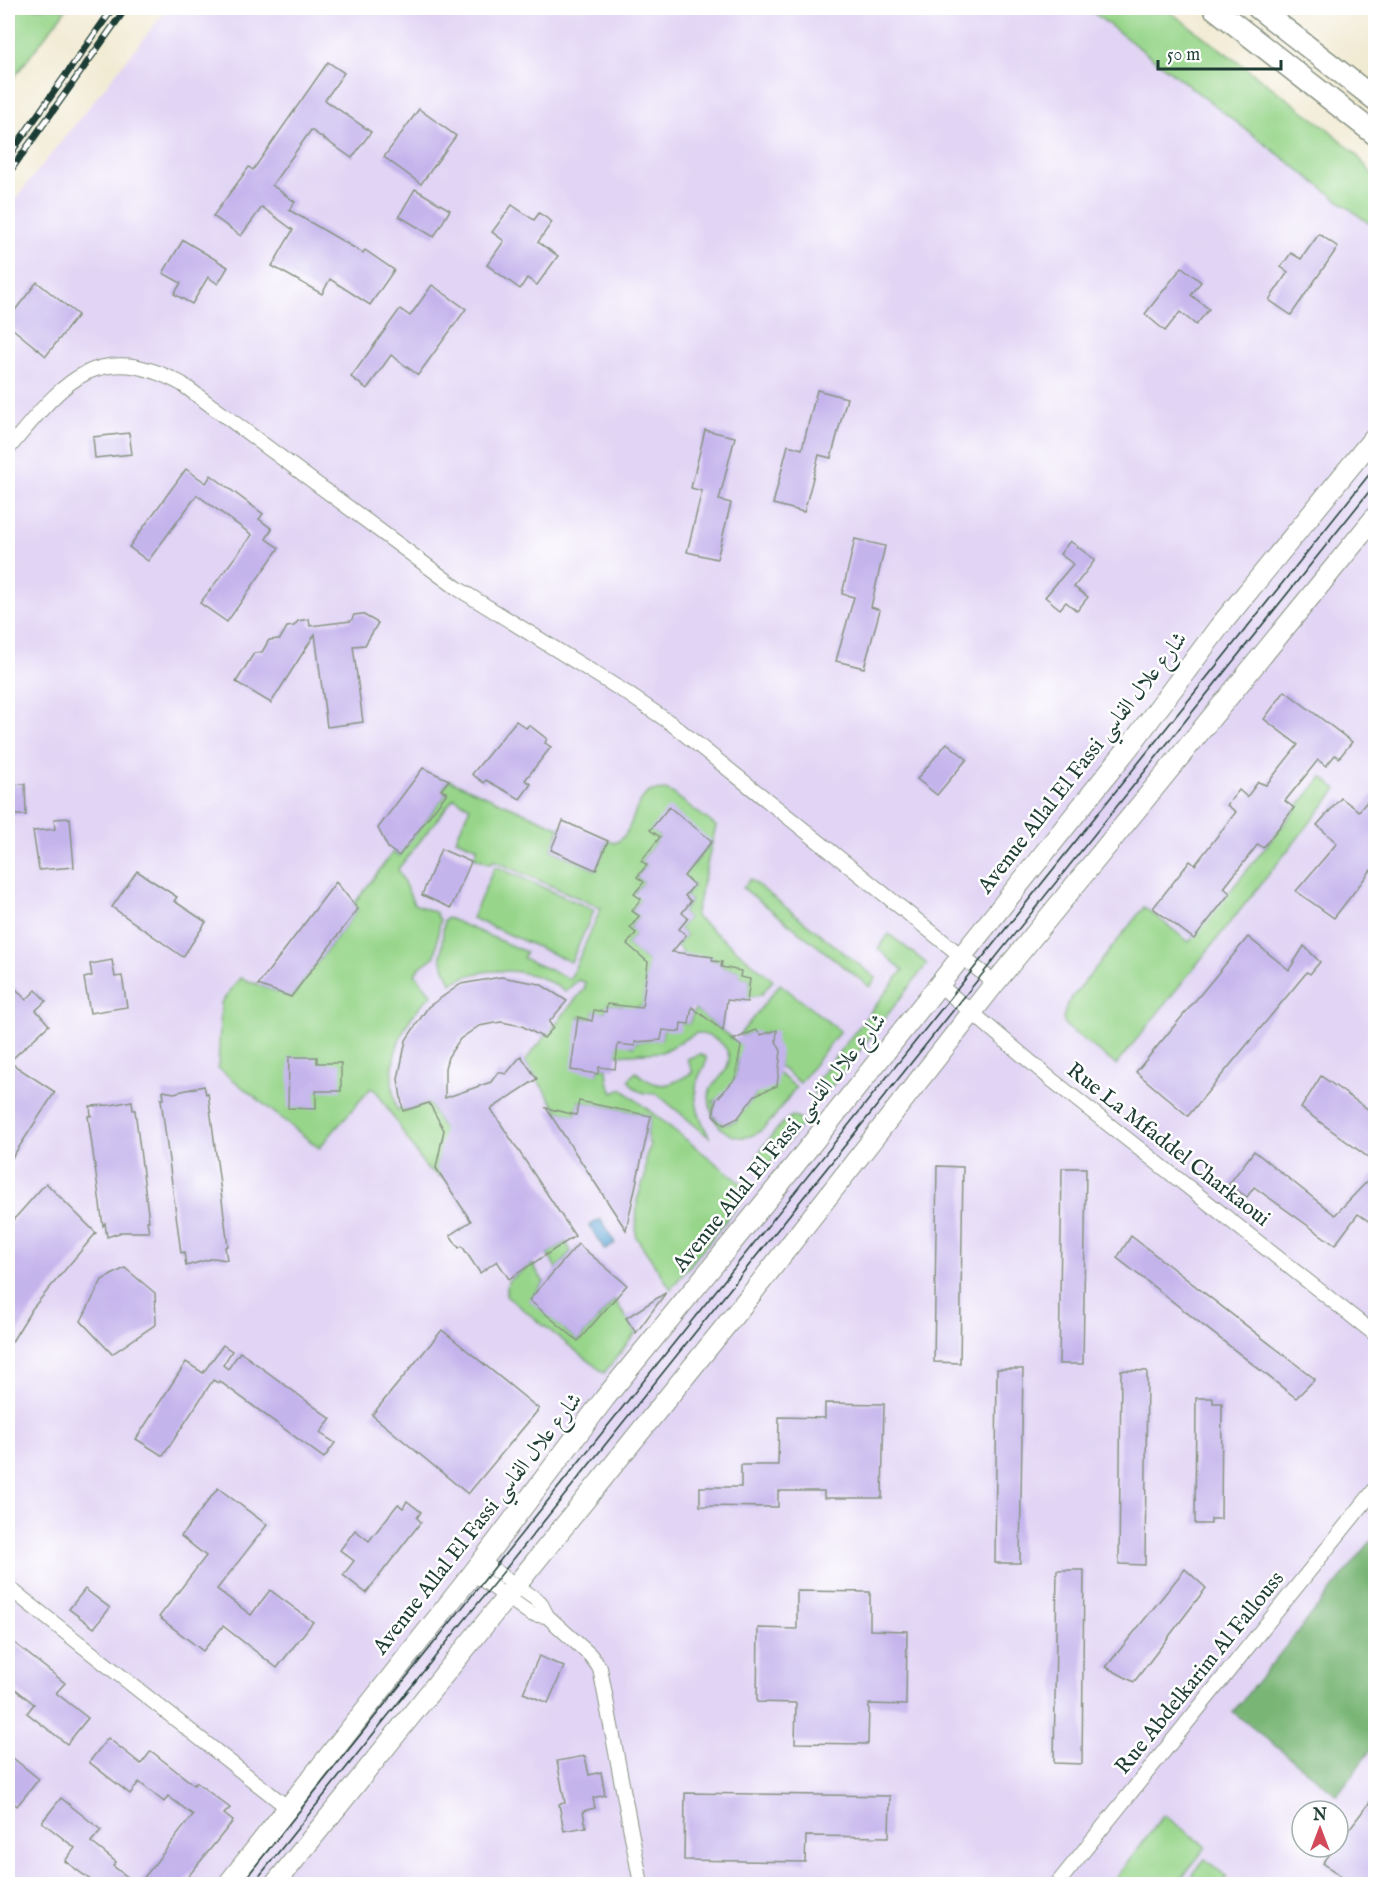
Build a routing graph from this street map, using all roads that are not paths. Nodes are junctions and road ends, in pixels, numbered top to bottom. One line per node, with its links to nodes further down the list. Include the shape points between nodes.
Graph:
1 (1214, 8): 4 (main road)
2 (1258, 8): 3 (main road)
3 (1376, 100)
4 (1376, 135)
5 (1376, 435): 8 (street, Avenue Allal El Fassi شارع علال الفاسي)
6 (8, 449): 8 (street, via 44,405 82,373 127,364 172,379 457,588 672,724)
7 (1376, 516): 10 (street)
8 (961, 954): 9 (street, Avenue Allal El Fassi شارع علال الفاسي); 10 (street)
9 (938, 983): 11 (street, Rue La Mfaddel Charkaoui); 14 (street, Avenue Allal El Fassi شارع علال الفاسي, via 605,1398)
10 (995, 983): 11 (street)
11 (971, 1013): 12 (street, Rue La Mfaddel Charkaoui); 16 (street, via 753,1292)
12 (1376, 1335)
13 (1376, 1488): 21 (street, Rue Abdelkarim Al Fallouss)
14 (477, 1567): 16 (street); 17 (street, Avenue Allal El Fassi شارع علال الفاسي)
15 (8, 1587): 17 (street)
16 (510, 1590): 19 (street); 20 (street, via 531,1614 547,1616 600,1668)
17 (288, 1808): 18 (street, Avenue Allal El Fassi شارع علال الفاسي)
18 (228, 1884)
19 (275, 1884)
20 (641, 1884)
21 (1057, 1884)

